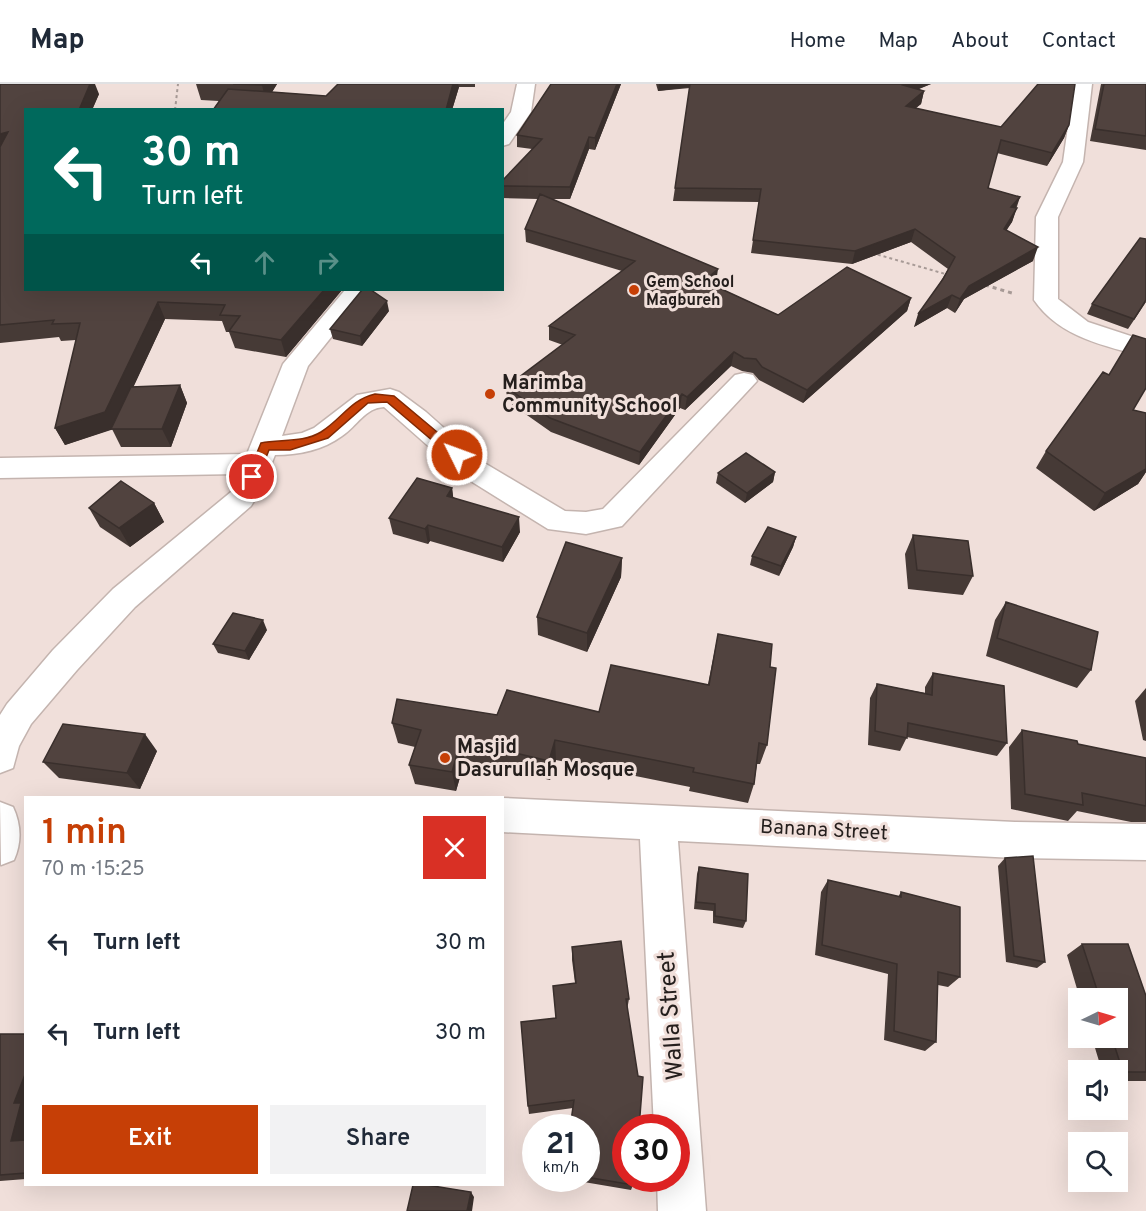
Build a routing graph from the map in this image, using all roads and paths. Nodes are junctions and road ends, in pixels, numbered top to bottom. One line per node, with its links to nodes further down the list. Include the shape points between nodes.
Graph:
1 (178, 84): 4 (path)
2 (526, 84): 5 (street, via 521,112)
3 (1083, 84): 10 (street, via 1073,162 1047,217)
4 (175, 108)
5 (504, 137)
6 (872, 253): 7 (path)
7 (951, 276)
8 (985, 285): 10 (path)
9 (356, 291): 13 (street, via 296,363)
10 (1046, 300): 11 (street, via 1058,316 1081,329)
11 (1146, 349)
12 (744, 381): 13 (street, via 612,518 586,523 559,521 471,468 390,398 364,401 324,435)
13 (261, 455): 14 (street); 15 (street, via 241,499 124,598 65,660 20,714 2,744)
14 (0, 468)
15 (0, 757)
16 (504, 815): 17 (street, Banana Street)
17 (658, 821): 18 (street, Banana Street, via 1015,840); 19 (street, Walla Street)
18 (1146, 842)
19 (682, 1211)

